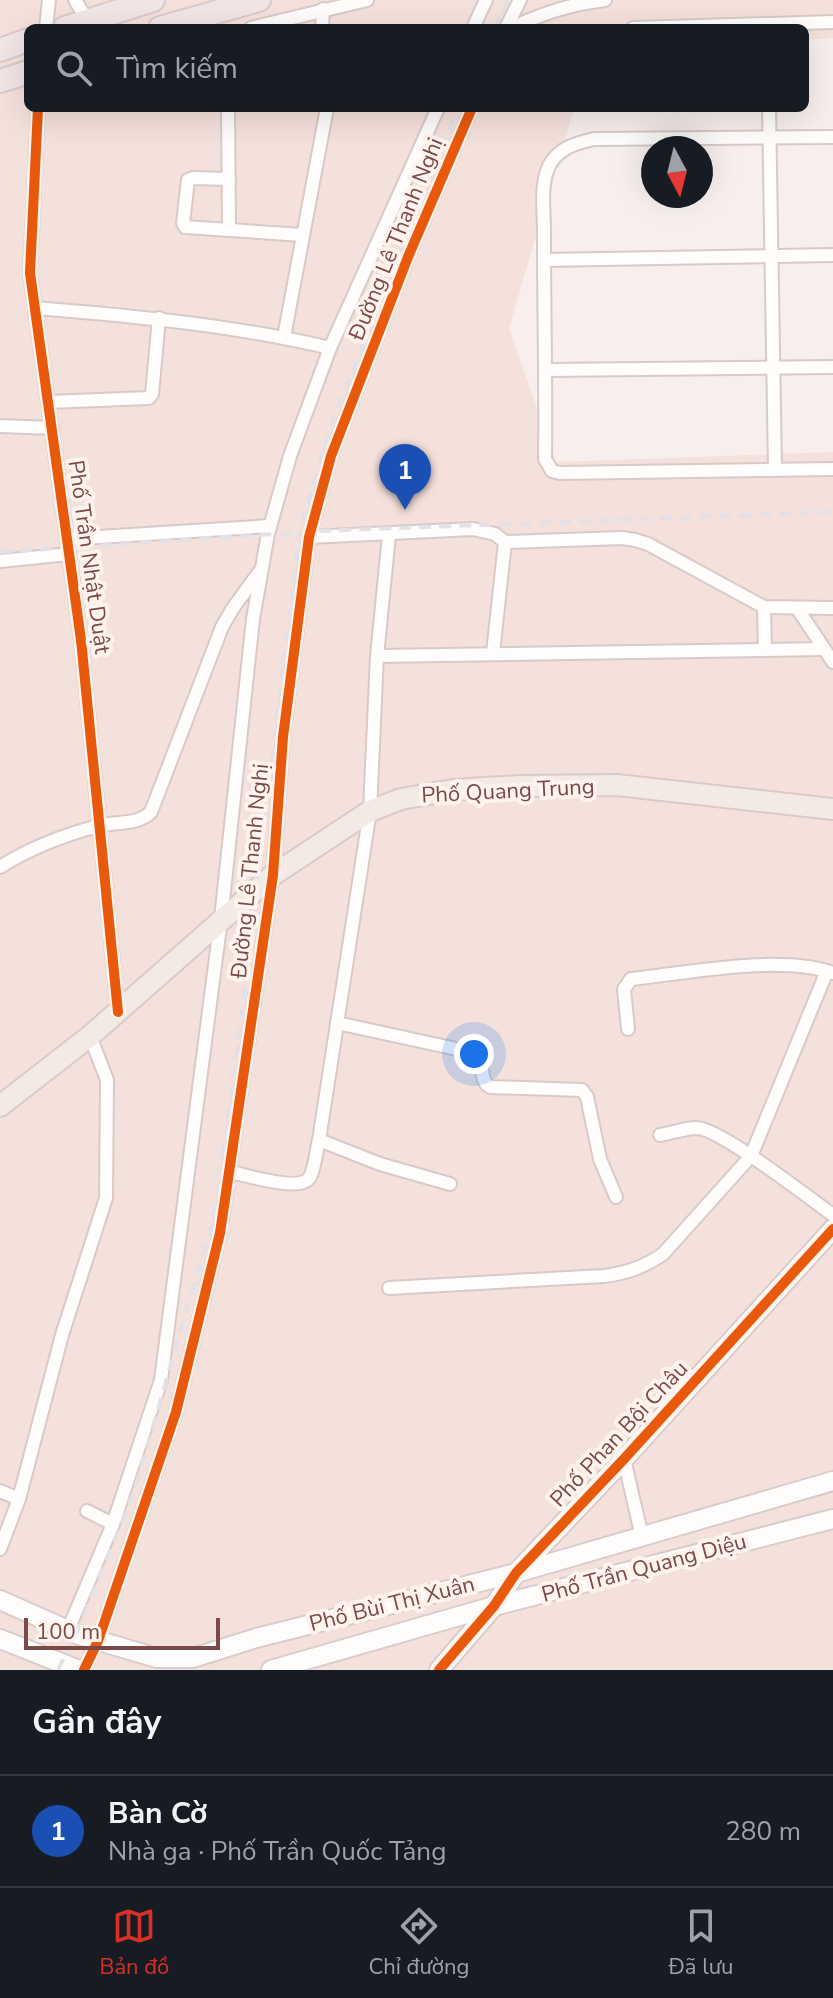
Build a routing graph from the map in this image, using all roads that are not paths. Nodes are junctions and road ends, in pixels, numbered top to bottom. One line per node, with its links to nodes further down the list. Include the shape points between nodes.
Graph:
1 (49, 0): 12 (street)
2 (75, 0): 10 (street)
3 (153, 0): 10 (highway)
4 (259, 0): 14 (highway)
5 (367, 0): 9 (street)
6 (486, 0): 17 (street)
7 (520, 0): 18 (street)
8 (605, 0): 19 (street, via 539,14)
9 (323, 9): 15 (street); 16 (street)
10 (88, 21): 13 (highway)
11 (833, 22): 20 (street)
12 (46, 24)
13 (78, 24)
14 (172, 24)
15 (266, 24)
16 (322, 24)
17 (475, 24)
18 (508, 24)
19 (520, 24)
20 (800, 24)
21 (24, 41): 22 (highway)
22 (0, 50)
23 (24, 73): 24 (highway)
24 (0, 81)
25 (38, 112): 39 (street, Phố Trần Nhật Duật, via 30,273)
26 (228, 112): 33 (street)
27 (326, 112): 35 (street)
28 (436, 112): 42 (street)
29 (470, 112): 53 (street, Đường Lê Thanh Nghị, via 331,456)
30 (769, 112): 32 (street)
31 (833, 137): 32 (street)
32 (769, 138): 37 (street); 38 (street, via 594,139 562,150 545,179)
33 (229, 179): 34 (street); 34 (street, via 190,178 183,223)
34 (229, 229): 35 (street)
35 (302, 235): 41 (street)
36 (833, 255): 37 (street)
37 (771, 256): 38 (street); 44 (street)
38 (544, 260): 45 (street)
39 (35, 308): 40 (street); 46 (street, Phố Trần Nhật Duật)
40 (159, 318): 41 (street); 46 (street, via 149,398)
41 (284, 337): 42 (street)
42 (330, 348): 51 (street)
43 (833, 367): 44 (street)
44 (773, 368): 45 (street); 50 (street)
45 (546, 370): 50 (street, via 545,459 552,471)
46 (48, 402): 48 (street, Phố Trần Nhật Duật)
47 (0, 426): 48 (street)
48 (52, 428): 54 (street, Phố Trần Nhật Duật)
49 (833, 469): 50 (street)
50 (775, 470)
51 (270, 526): 54 (street); 58 (street)
52 (389, 535): 53 (street); 55 (street, via 473,529); 65 (street)
53 (309, 537): 71 (street, Đường Lê Thanh Nghị, via 283,737)
54 (67, 539): 56 (street, Phố Trần Nhật Duật)
55 (505, 542): 59 (street, via 635,540); 64 (street)
56 (69, 554): 57 (street); 69 (street, Phố Trần Nhật Duật)
57 (0, 561)
58 (261, 570): 69 (street, via 222,627 151,812 140,820); 72 (street)
59 (764, 607): 60 (street); 63 (street)
60 (797, 608): 61 (street); 62 (street)
61 (833, 608)
62 (823, 649): 63 (street); 66 (street)
63 (765, 650): 64 (street)
64 (493, 653): 65 (street)
65 (377, 656): 68 (street)
66 (833, 662)
67 (833, 809): 68 (main road, Phố Quang Trung, via 617,785 561,785 453,790 401,799)
68 (370, 811): 71 (main road, Phố Quang Trung); 75 (street)
69 (101, 825): 70 (street, via 48,842); 74 (street, Phố Trần Nhật Duật)
70 (0, 867)
71 (273, 875): 72 (main road, Phố Quang Trung); 82 (street, Đường Lê Thanh Nghị)
72 (221, 919): 74 (main road, Phố Quang Trung); 94 (street, via 161,1380)
73 (830, 972): 76 (street, via 777,964 631,979 624,989); 81 (street)
74 (118, 1012): 77 (main road, Phố Quang Trung)
75 (337, 1023): 80 (street); 84 (street, via 475,1053 490,1087 582,1090)
76 (628, 1029)
77 (90, 1036): 78 (main road, Phố Quang Trung); 91 (street, via 107,1080 106,1198 62,1335)
78 (0, 1106)
79 (660, 1135): 81 (street, via 699,1128)
80 (319, 1140): 82 (street, via 304,1183); 83 (street)
81 (751, 1156): 85 (street); 87 (street, via 677,1241 626,1273)
82 (231, 1172): 102 (street, Đường Lê Thanh Nghị, via 176,1412)
83 (450, 1184)
84 (616, 1197)
85 (833, 1215)
86 (833, 1229): 88 (main road, Phố Phan Bội Châu)
87 (389, 1288)
88 (624, 1459): 95 (street); 97 (main road, Phố Phan Bội Châu)
89 (833, 1481): 95 (main road, Phố Bùi Thị Xuân)
90 (0, 1491): 91 (street)
91 (19, 1499): 96 (street)
92 (87, 1511): 94 (street)
93 (833, 1519): 99 (main road, Phố Trần Quang Diệu)
94 (113, 1524): 100 (street)
95 (642, 1537): 97 (main road, Phố Bùi Thị Xuân)
96 (0, 1549)
97 (516, 1573): 99 (main road, Phố Phan Bội Châu); 102 (main road, Phố Bùi Thị Xuân, via 193,1658 157,1658)
98 (0, 1600): 100 (main road, Phố Bùi Thị Xuân)
99 (494, 1606): 104 (main road, Phố Trần Quang Diệu); 105 (main road, Phố Phan Bội Châu)
100 (68, 1630): 102 (main road, Phố Bùi Thị Xuân)
101 (0, 1639): 103 (main road)
102 (97, 1644): 103 (street, Đường Lê Thanh Nghị)
103 (83, 1668)
104 (271, 1670)
105 (439, 1670)

